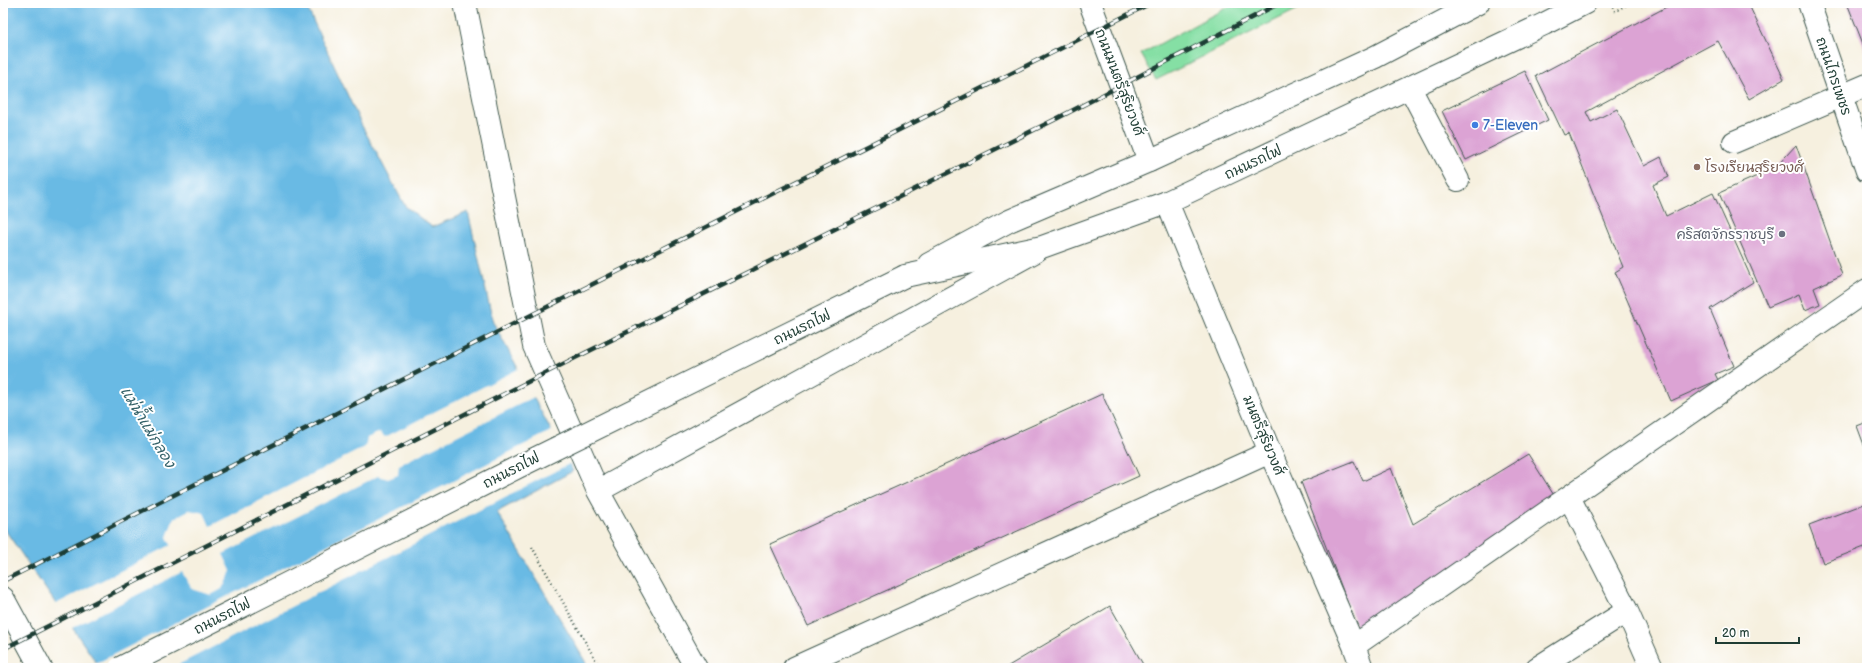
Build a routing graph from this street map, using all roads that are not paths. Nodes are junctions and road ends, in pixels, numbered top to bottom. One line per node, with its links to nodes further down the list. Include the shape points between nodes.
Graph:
1 (465, 3): 18 (street, via 534,346)
2 (1090, 3): 10 (street, ถนนมนตรีสุริยวงศ์)
3 (1478, 3): 10 (street, ถนนรถไฟ, via 1375,57)
4 (1585, 3): 7 (street, ถนนรถไฟ)
5 (1809, 3): 8 (street, ถนนไกรเพชร)
6 (1867, 85): 8 (street)
7 (1410, 88): 12 (street); 13 (street, ถนนรถไฟ)
8 (1840, 97): 9 (street); 11 (street, ถนนไกรเพชร)
9 (1734, 142)
10 (1149, 161): 15 (street, ถนนรถไฟ, via 1009,221)
11 (1867, 171)
12 (1458, 180)
13 (1167, 202): 14 (street, ถนนรถไฟ); 17 (street, มนตรีสุริยวงศ์)
14 (1042, 247): 15 (street, ถนนรถไฟ); 18 (street)
15 (905, 276): 24 (street, ถนนรถไฟ, bridge, via 518,466)
16 (1867, 290): 19 (street)
17 (1270, 452): 22 (street, มนตรีสุริยวงศ์); 26 (street)
18 (598, 491): 25 (street)
19 (1569, 497): 21 (street); 22 (street)
20 (3, 598): 23 (street)
21 (1627, 611): 28 (street); 29 (street)
22 (1354, 646): 27 (street, มนตรีสุริยวงศ์)
23 (41, 668)
24 (120, 668)
25 (696, 668)
26 (794, 668)
27 (1362, 668)
28 (1537, 668)
29 (1652, 668)

